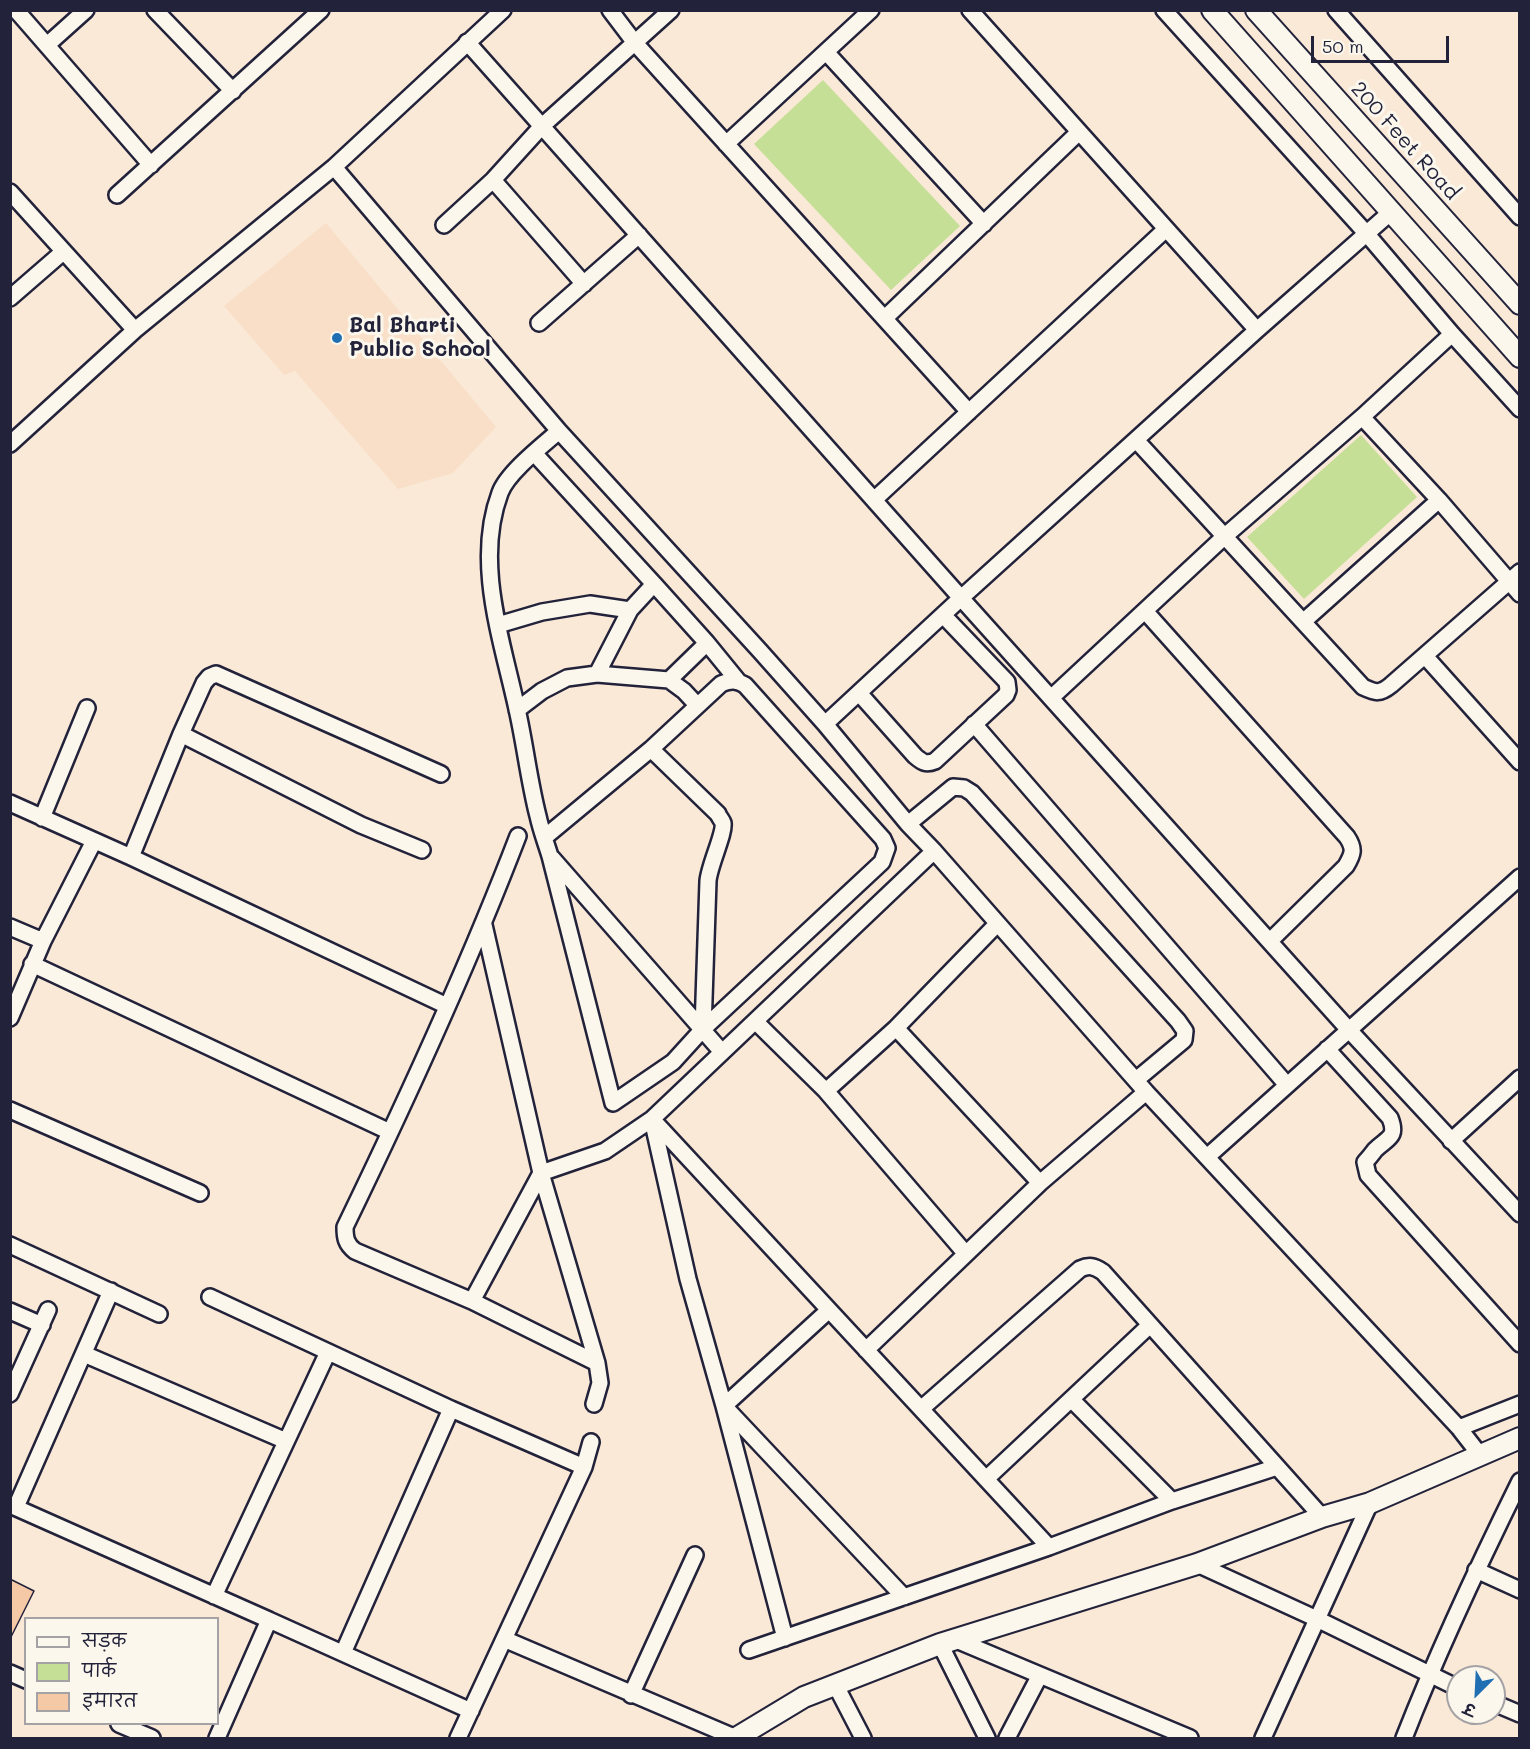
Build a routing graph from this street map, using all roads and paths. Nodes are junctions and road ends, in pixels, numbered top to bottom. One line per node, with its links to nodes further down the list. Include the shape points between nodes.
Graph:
1 (16, 10): 16 (street)
2 (86, 10): 16 (street)
3 (155, 10): 18 (street)
4 (321, 10): 18 (street)
5 (502, 10): 14 (street)
6 (610, 10): 15 (street)
7 (671, 10): 15 (street)
8 (871, 10): 17 (street)
9 (970, 10): 20 (street)
10 (1164, 10): 32 (street)
11 (1212, 10): 27 (street)
12 (1256, 10): 37 (street, 200 Feet Road)
13 (1336, 10): 28 (street)
14 (467, 42): 19 (street); 23 (street)
15 (635, 43): 19 (street); 21 (street)
16 (47, 45): 22 (street)
17 (826, 52): 21 (street); 29 (street)
18 (233, 91): 22 (street)
19 (542, 126): 24 (street); 33 (street)
20 (1079, 132): 29 (street); 31 (street)
21 (726, 144): 38 (street)
22 (151, 165): 26 (street)
23 (334, 167): 40 (street); 47 (street)
24 (493, 180): 30 (street); 35 (street)
25 (10, 192): 34 (street)
26 (117, 195)
27 (1391, 212): 32 (street); 43 (street)
28 (1520, 217)
29 (984, 224): 38 (street)
30 (444, 225)
31 (1166, 229): 41 (street); 45 (street)
32 (1366, 233): 41 (street); 42 (street)
33 (639, 235): 35 (street); 51 (street)
34 (63, 252): 36 (street); 40 (street)
35 (584, 284): 39 (street)
36 (10, 298)
37 (1520, 304)
38 (885, 318): 45 (street)
39 (539, 323)
40 (135, 330): 49 (street)
41 (1257, 330): 48 (street)
42 (1452, 334): 44 (street); 46 (street)
43 (1520, 357)
44 (1520, 409)
45 (969, 412): 51 (street)
46 (1362, 417): 52 (street); 53 (street)
47 (560, 431): 50 (street); 73 (street)
48 (1136, 440): 53 (street); 57 (street)
49 (10, 444)
50 (534, 453): 55 (street); 62 (street, via 500,490 494,513 490,573)
51 (875, 499): 57 (street)
52 (1439, 500): 54 (street); 61 (street)
53 (1226, 536): 59 (street); 61 (street)
54 (1514, 577): 56 (street); 64 (street)
55 (654, 584): 58 (street); 63 (street)
56 (1520, 594)
57 (961, 598): 60 (street); 69 (street)
58 (630, 610): 62 (street, via 590,604); 65 (street)
59 (1145, 611): 69 (street); 94 (street, via 1352,845 1353,854 1346,866)
60 (943, 615): 68 (street); 74 (street, via 1006,682 1006,695)
61 (1304, 621): 64 (street, via 1363,687 1376,693 1383,692)
62 (498, 625): 72 (street)
63 (707, 643): 66 (street); 67 (street)
64 (1425, 656): 77 (street)
65 (597, 674): 66 (street); 72 (street, via 567,678)
66 (669, 680): 70 (street)
67 (738, 681): 70 (street, via 721,684); 100 (street, via 887,848 882,862)
68 (859, 693): 73 (street); 74 (street, via 929,764)
69 (1052, 697): 94 (street)
70 (697, 705): 76 (street)
71 (87, 708): 80 (street)
72 (517, 710): 83 (street)
73 (825, 724): 81 (street)
74 (974, 724): 105 (street)
75 (181, 734): 78 (street, via 204,683 216,674); 85 (street, via 361,825); 88 (street)
76 (651, 749): 83 (street); 100 (street, via 722,821 708,881)
77 (1520, 762)
78 (441, 774)
79 (10, 803): 80 (street)
80 (42, 818): 84 (street)
81 (908, 824): 86 (street); 106 (street, via 953,787 972,793 1178,1021 1185,1031 1184,1040)
82 (518, 836): 91 (street)
83 (545, 837): 87 (street)
84 (94, 841): 88 (street); 93 (street)
85 (422, 850)
86 (934, 851): 90 (street); 98 (street)
87 (550, 856): 100 (street); 100 (street, via 613,1103 672,1062)
88 (131, 857): 96 (street)
89 (1520, 877): 101 (street)
90 (997, 924): 99 (street); 106 (street)
91 (484, 925): 96 (street); 113 (street)
92 (10, 927): 93 (street)
93 (43, 941): 95 (street)
94 (1270, 941): 101 (street)
95 (32, 964): 97 (street); 110 (street)
96 (447, 1006): 110 (street)
97 (10, 1018)
98 (755, 1022): 103 (street); 107 (street)
99 (896, 1028): 107 (street); 114 (street)
100 (703, 1029): 103 (street)
101 (1349, 1029): 102 (street); 111 (street)
102 (1327, 1049): 105 (street); 128 (street, via 1390,1118 1393,1127 1389,1140 1365,1162 1368,1175)
103 (722, 1052): 109 (street)
104 (1519, 1081): 111 (street)
105 (1287, 1085): 112 (street)
106 (1141, 1086): 112 (street); 114 (street)
107 (826, 1091): 118 (street)
108 (10, 1110): 115 (street)
109 (652, 1119): 113 (street, via 606,1151); 123 (street); 137 (street, via 688,1279)
110 (390, 1132): 121 (street, via 345,1227 347,1245)
111 (1451, 1141): 116 (street)
112 (1207, 1157): 140 (street)
113 (541, 1173): 121 (street); 132 (street)
114 (1040, 1183): 118 (street)
115 (200, 1193)
116 (1520, 1214)
117 (10, 1245): 119 (street)
118 (966, 1254): 129 (street)
119 (111, 1291): 125 (street); 131 (street)
120 (210, 1297): 130 (street)
121 (472, 1301): 132 (street)
122 (48, 1310): 126 (street)
123 (829, 1310): 129 (street); 137 (street)
124 (10, 1311): 126 (street)
125 (159, 1314)
126 (42, 1325): 133 (street)
127 (1150, 1326): 134 (street); 139 (street, via 1103,1272 1087,1266); 146 (street)
128 (1520, 1344)
129 (866, 1350): 139 (street)
130 (328, 1352): 138 (street); 142 (street)
131 (84, 1354): 142 (street); 151 (street)
132 (597, 1363): 135 (street, via 600,1383)
133 (10, 1394)
134 (1071, 1399): 147 (street); 149 (street)
135 (594, 1404)
136 (1520, 1404): 140 (street)
137 (724, 1406): 159 (street); 162 (street)
138 (451, 1409): 145 (street); 166 (street)
139 (921, 1409): 147 (street)
140 (1459, 1428): 144 (street)
141 (1520, 1438): 144 (street)
142 (286, 1441): 158 (street)
143 (591, 1442): 145 (street)
144 (1480, 1455): 150 (street)
145 (584, 1467): 163 (street)
146 (1277, 1467): 149 (street); 152 (street)
147 (986, 1479): 153 (street)
148 (1520, 1481): 156 (street)
149 (1172, 1502): 153 (street)
150 (1370, 1503): 152 (street); 160 (street)
151 (13, 1506): 158 (street)
152 (1322, 1517): 155 (street)
153 (1049, 1547): 159 (street)
154 (695, 1555): 173 (street)
155 (1197, 1564): 160 (street); 164 (street)
156 (1476, 1570): 157 (street); 169 (street)
157 (1520, 1590)
158 (214, 1596): 161 (street)
159 (904, 1597): 162 (street)
160 (1317, 1619): 169 (street); 186 (street)
161 (269, 1620): 166 (street); 179 (street)
162 (784, 1638): 165 (street)
163 (504, 1639): 173 (street); 175 (street)
164 (947, 1641): 168 (street); 172 (street); 183 (street)
165 (749, 1650)
166 (343, 1653): 175 (street)
167 (10, 1673): 170 (street)
168 (1040, 1675): 184 (street); 185 (street)
169 (1429, 1675): 171 (street); 187 (street)
170 (24, 1679)
171 (1446, 1683)
172 (835, 1684): 181 (street, via 804,1697); 182 (street)
173 (631, 1695): 181 (street)
174 (1506, 1708): 176 (street)
175 (471, 1711): 180 (street)
176 (1520, 1714)
177 (122, 1725): 178 (street)
178 (152, 1738)
179 (217, 1738)
180 (458, 1738)
181 (736, 1738)
182 (863, 1738)
183 (987, 1738)
184 (1007, 1738)
185 (1190, 1738)
186 (1263, 1738)
187 (1404, 1738)

